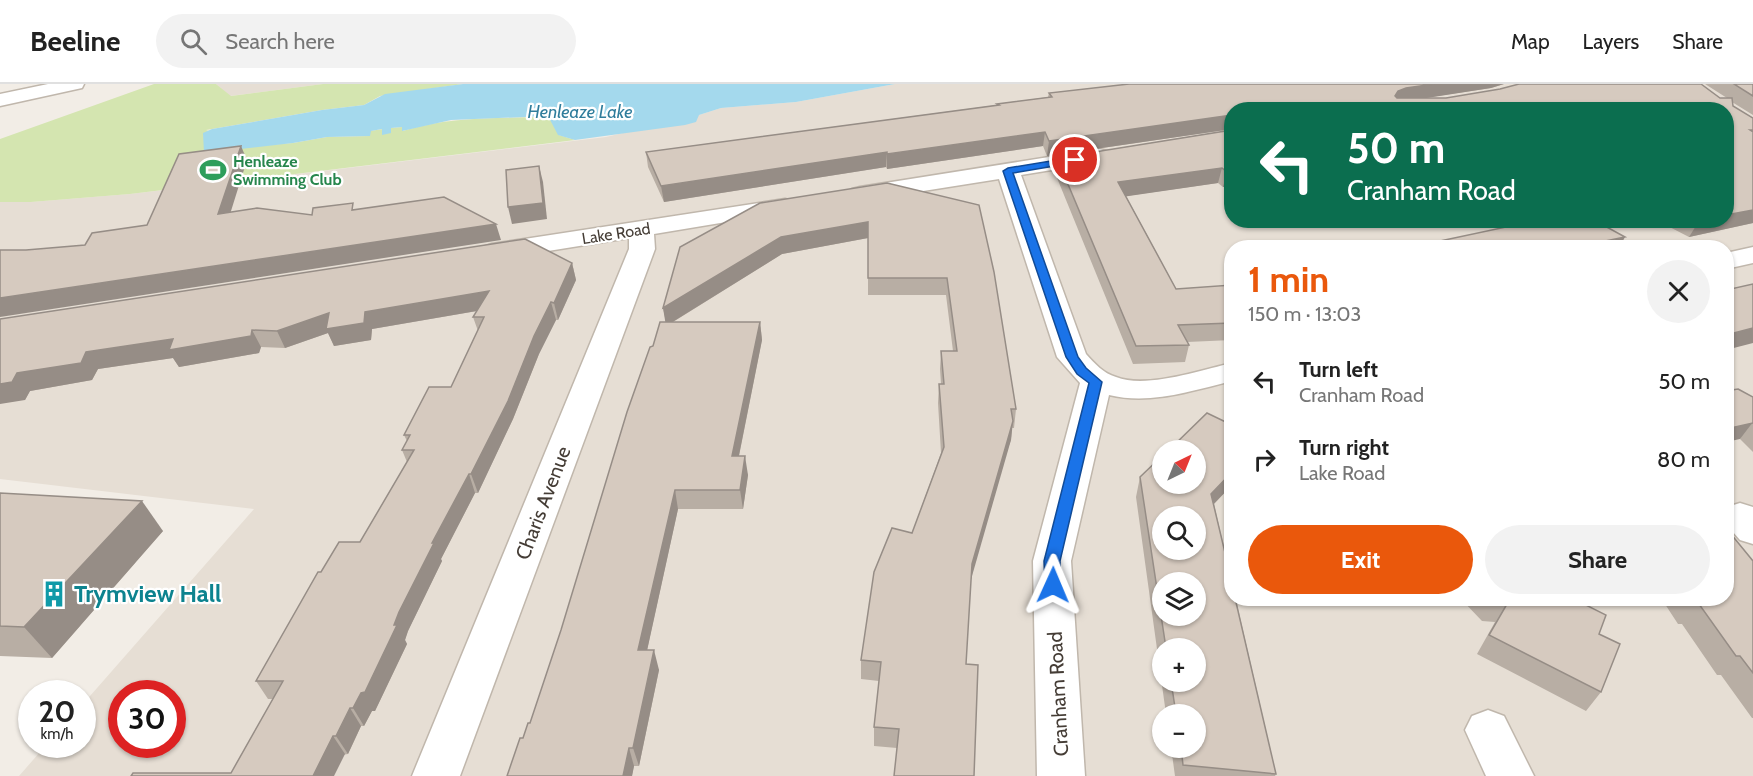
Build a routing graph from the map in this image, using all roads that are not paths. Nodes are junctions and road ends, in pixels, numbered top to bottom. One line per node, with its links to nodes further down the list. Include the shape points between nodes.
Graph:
1 (75, 84): 2 (street)
2 (0, 100)
3 (1125, 152): 4 (street)
4 (1008, 171): 5 (street); 12 (street, via 1072,357 1081,371)
5 (842, 197)
6 (807, 202): 7 (street, Lake Road)
7 (641, 229): 9 (street, Lake Road); 14 (street, Charis Avenue, via 642,249)
8 (1753, 255): 10 (street)
9 (465, 256)
10 (1734, 259)
11 (1224, 374): 12 (street, via 1138,391)
12 (1096, 382): 15 (street, Cranham Road, via 1052,561)
13 (1488, 730): 16 (street)
14 (436, 776)
15 (1062, 776)
16 (1510, 776)

